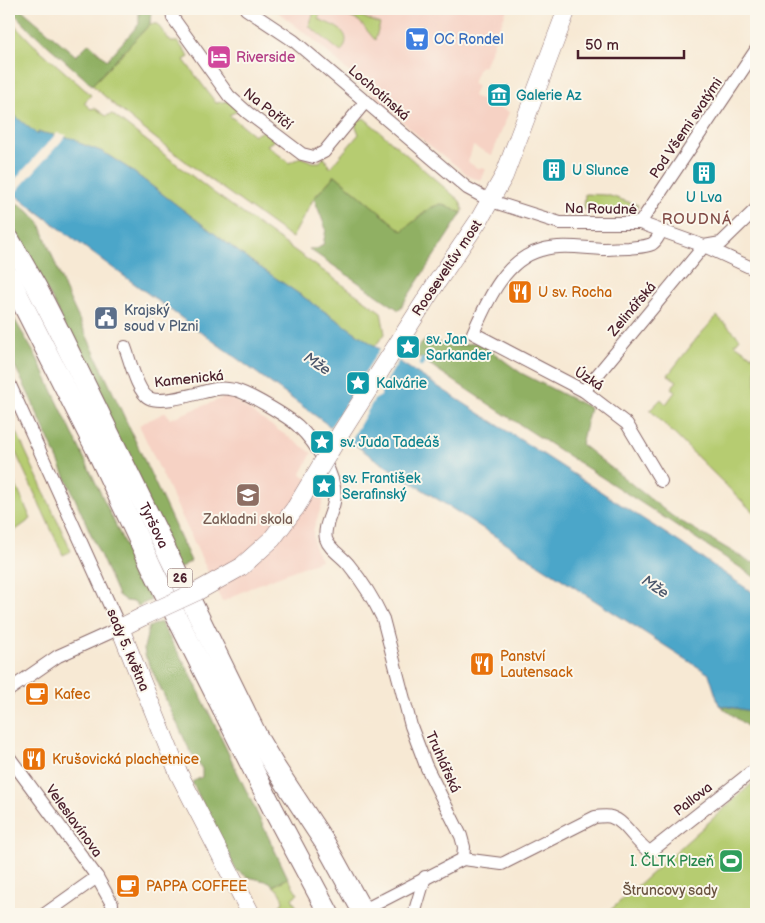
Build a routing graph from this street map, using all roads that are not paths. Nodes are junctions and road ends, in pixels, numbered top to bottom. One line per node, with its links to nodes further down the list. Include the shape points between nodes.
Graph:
1 (246, 9): 5 (street, Lochotínská, via 294,41)
2 (567, 9): 6 (street, Rooseveltův most, via 520,138)
3 (171, 10): 5 (street, Na Poříčí, via 173,18 229,96 302,154 314,157 324,152)
4 (756, 50): 8 (street, Pod Všemi svatými)
5 (366, 101): 6 (street, Lochotínská, via 467,188)
6 (491, 201): 8 (street, Na Roudné, via 560,224); 19 (street, Rooseveltův most, bridge, via 336,439 288,519 272,539 241,567 220,580)
7 (756, 210): 11 (street, via 721,243)
8 (640, 223): 9 (street, Na Roudné)
9 (660, 232): 11 (street, Na Roudné); 16 (street, Úzká, via 652,244 639,247 555,248 540,250 526,257 504,275 473,333)
10 (9, 239): 27 (main road, Tyršova / 26, via 59,330 260,742 325,843)
11 (704, 246): 12 (street, Na Roudné); 16 (street, Zelinářská)
12 (756, 270)
13 (9, 278): 30 (main road, Tyršova / 26, via 274,811)
14 (125, 348): 18 (street, Kamenická, via 141,391 149,398 159,400 218,389 236,390 277,411 298,426 315,446)
15 (9, 383): 19 (street, sady 5. května)
16 (584, 391): 17 (street, Úzká, via 627,424)
17 (661, 481)
18 (334, 486): 23 (street, Truhlářská, via 326,540 348,564 383,619 411,726 426,766 461,836)
19 (120, 628): 20 (street, via 58,656); 29 (street, sady 5. května, via 178,774)
20 (9, 690)
21 (9, 757): 24 (street, Veleslavínova)
22 (756, 771): 23 (street, Pallova, via 650,852 621,822 609,816 595,817 502,864)
23 (463, 859): 25 (street)
24 (97, 877): 26 (street, Veleslavínova); 28 (street)
25 (425, 878): 27 (street); 31 (street)
26 (112, 904)
27 (360, 913)
28 (45, 914)
29 (251, 914)
30 (329, 914)
31 (414, 914)

